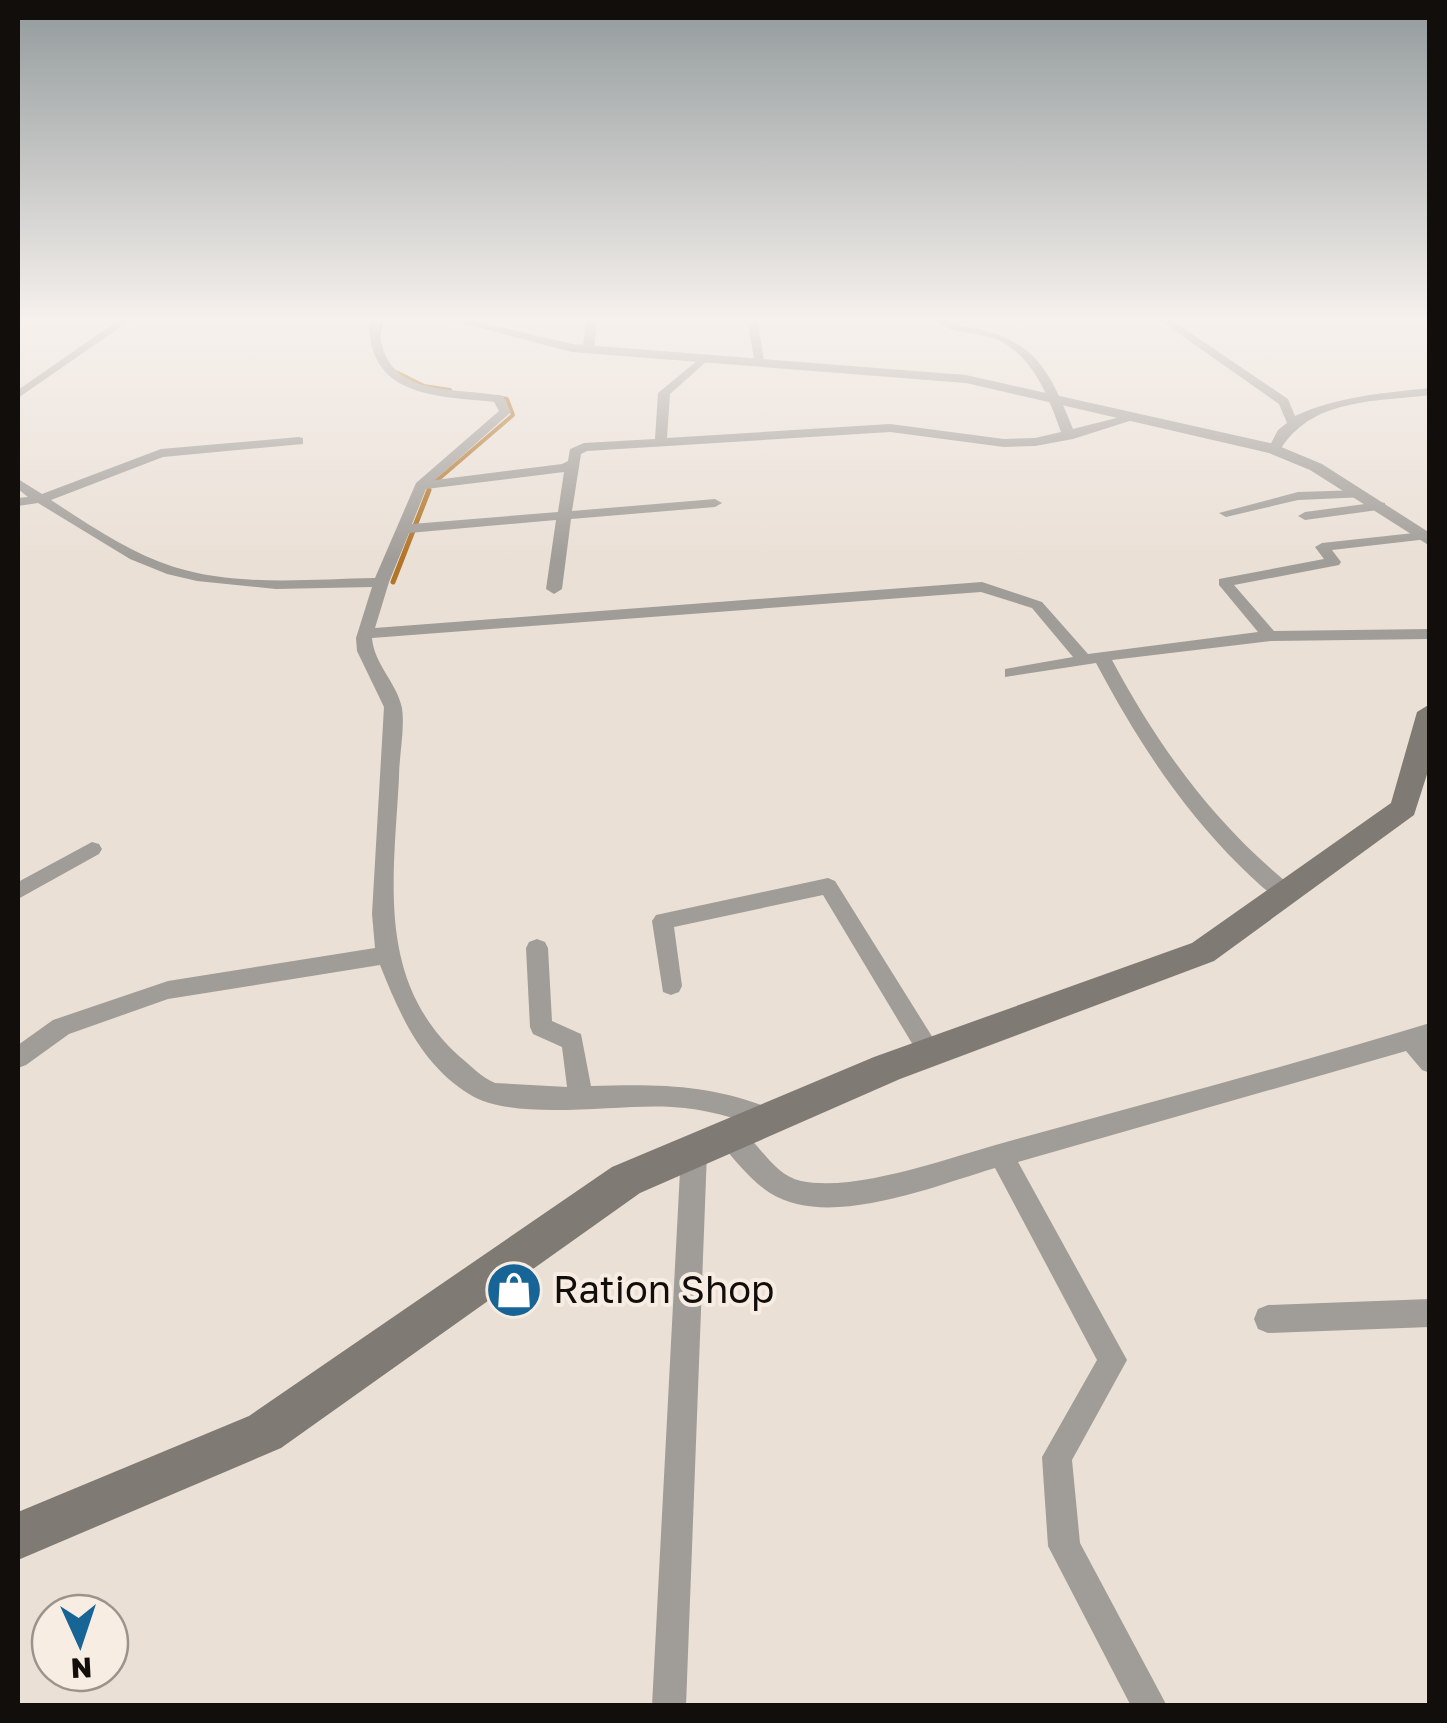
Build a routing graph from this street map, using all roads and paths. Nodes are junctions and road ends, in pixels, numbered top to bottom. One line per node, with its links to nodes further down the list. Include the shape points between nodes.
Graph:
1 (488, 399): 14 (street, via 503,402 497,423)
2 (664, 399): 9 (street)
3 (1280, 399): 7 (street)
4 (1377, 399): 7 (street)
5 (1056, 400): 6 (street); 8 (street)
6 (1136, 418): 8 (street); 11 (street)
7 (1291, 420): 11 (street)
8 (1069, 436): 9 (street, via 1004,443 890,428)
9 (661, 439): 12 (street, via 584,447 574,452)
10 (299, 441): 16 (street, via 160,453)
11 (1274, 449): 15 (street)
12 (571, 466): 14 (street); 21 (street)
13 (18, 482): 16 (street)
14 (421, 486): 23 (street)
15 (1360, 494): 19 (street); 20 (street, via 1298,496)
16 (42, 499): 17 (street); 25 (street, via 173,572 241,581)
17 (18, 502)
18 (715, 503): 21 (street)
19 (1380, 506): 22 (street); 24 (street)
20 (1226, 512)
21 (566, 514): 23 (street); 26 (street)
22 (1305, 516)
23 (402, 529): 25 (street)
24 (1426, 539): 29 (street, via 1322,547 1334,562 1224,582)
25 (381, 582): 27 (street)
26 (554, 589)
27 (365, 634): 30 (street, via 982,587 1037,606); 37 (street, via 365,651 394,707 382,914)
28 (1430, 634): 29 (street)
29 (1268, 635): 30 (street)
30 (1092, 658): 31 (street); 35 (street, via 1160,764 1241,855)
31 (1011, 673)
32 (1430, 712): 35 (main road, via 1404,808)
33 (92, 849): 34 (street)
34 (18, 891)
35 (1284, 892): 40 (main road, via 1203,952)
36 (537, 948): 43 (street, via 541,1027 573,1042)
37 (387, 955): 41 (street, via 168,990 61,1027); 43 (street, via 413,1019 476,1086 515,1097)
38 (671, 986): 40 (street, via 663,921 828,886)
39 (1420, 1036): 42 (street); 47 (street)
40 (930, 1053): 44 (main road)
41 (18, 1058)
42 (1430, 1063)
43 (582, 1098): 44 (street, via 717,1099)
44 (768, 1120): 45 (main road)
45 (730, 1136): 46 (main road); 47 (street, via 765,1174 796,1192 826,1196)
46 (694, 1152): 50 (main road, via 626,1180 265,1432); 51 (street)
47 (1001, 1155): 52 (street, via 1113,1360 1057,1457 1064,1546)
48 (1430, 1314): 49 (street)
49 (1268, 1319)
50 (18, 1536)
51 (669, 1706)
52 (1150, 1706)

